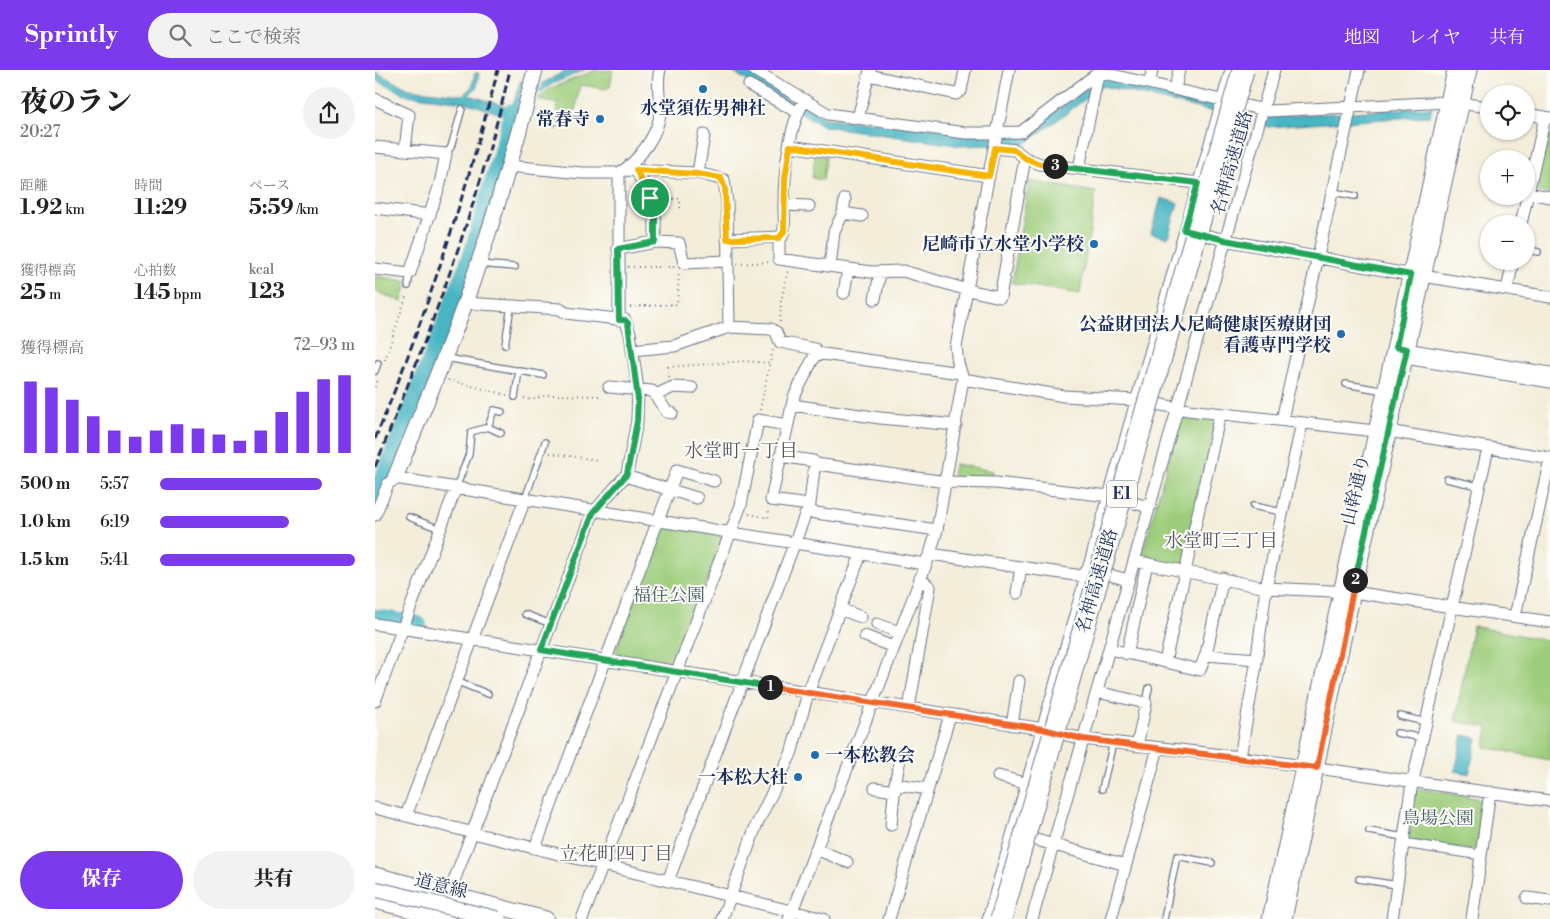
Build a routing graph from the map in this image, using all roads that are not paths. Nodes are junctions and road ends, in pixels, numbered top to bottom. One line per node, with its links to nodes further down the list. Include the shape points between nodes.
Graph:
1 (535, 70): 39 (street)
2 (660, 70): 41 (street, via 658,122)
3 (965, 70): 15 (street, via 961,91 956,94)
4 (1009, 70): 32 (street)
5 (1152, 70): 18 (street)
6 (1179, 70): 20 (street)
7 (1231, 70): 22 (street)
8 (1243, 70): 248 (highway, 名神高速道路 / E1, bridge)
9 (1258, 70): 249 (highway, 名神高速道路 / E1)
10 (1274, 70): 27 (street)
11 (1359, 70): 28 (street)
12 (1455, 70): 23 (street)
13 (1469, 70): 23 (street, 山幹通り)
14 (759, 72): 24 (street)
15 (869, 73): 29 (street)
16 (1121, 73): 17 (street); 18 (street)
17 (1099, 74): 32 (street, via 1021,132); 40 (street)
18 (1150, 83): 20 (street)
19 (749, 85): 24 (street)
20 (1175, 89): 22 (street)
21 (375, 99): 35 (street, via 409,115)
22 (1222, 99): 27 (street); 44 (street)
23 (1455, 103): 25 (street); 28 (street); 74 (street, 山幹通り)
24 (802, 105): 29 (street, via 828,114); 34 (street)
25 (1480, 106)
26 (462, 109): 36 (lane)
27 (1263, 110): 28 (street); 59 (street)
28 (1350, 113): 45 (street)
29 (858, 118): 32 (street)
30 (1545, 121): 38 (street)
31 (704, 135): 42 (street)
32 (996, 140): 37 (street); 43 (street)
33 (375, 146): 35 (street)
34 (790, 146): 43 (street); 50 (street)
35 (405, 150): 36 (street)
36 (446, 154): 54 (street)
37 (1025, 158): 40 (street, via 1040,164); 76 (street, via 1000,296)
38 (1535, 163)
39 (509, 166): 41 (street, via 574,173); 66 (street)
40 (1079, 168): 44 (street)
41 (627, 171): 42 (street); 60 (street, via 655,207); 61 (street)
42 (697, 174): 58 (street, via 724,180)
43 (989, 176): 76 (street)
44 (1198, 183): 56 (street)
45 (1333, 192): 47 (lane); 64 (street)
46 (1535, 194): 48 (street)
47 (1355, 196)
48 (1550, 197)
49 (845, 199): 53 (street)
50 (784, 205): 51 (street); 57 (street, via 784,232)
51 (809, 206)
52 (375, 208): 54 (street)
53 (843, 213): 55 (street); 67 (street, via 834,232)
54 (430, 215): 72 (street)
55 (862, 216)
56 (1184, 230): 59 (street); 104 (street)
57 (779, 238): 58 (street); 67 (street, via 784,260)
58 (727, 239): 65 (street)
59 (1225, 240): 64 (street); 106 (street)
60 (655, 242): 61 (street); 65 (street, via 679,243 684,263)
61 (618, 249): 83 (street)
62 (1535, 251): 63 (lane)
63 (1538, 252)
64 (1319, 257): 74 (street); 110 (street)
65 (727, 262): 84 (street)
66 (478, 264): 68 (lane); 81 (street)
67 (830, 266): 70 (street)
68 (515, 267)
69 (375, 269): 72 (street)
70 (848, 269): 73 (street); 78 (street)
71 (1511, 270): 77 (street)
72 (409, 273): 75 (lane)
73 (880, 273): 76 (street, via 897,270 913,273); 80 (street)
74 (1417, 276): 77 (street); 88 (street, 山幹通り)
75 (408, 286)
76 (968, 290): 95 (street, via 956,347)
77 (1507, 290): 79 (street)
78 (844, 293)
79 (1550, 297)
80 (875, 299)
81 (465, 303): 82 (street); 89 (street)
82 (511, 306): 83 (street); 85 (lane)
83 (619, 315): 86 (street, via 628,323)
84 (729, 327): 86 (street, via 674,346); 87 (street, via 764,329 815,349)
85 (505, 345)
86 (632, 350): 100 (street)
87 (816, 353): 95 (street); 105 (street, via 799,383)
88 (1401, 353): 92 (street); 96 (street); 101 (street, 山幹通り); 115 (street, 山幹通り)
89 (444, 357): 91 (lane); 123 (street)
90 (380, 365): 93 (lane)
91 (519, 370): 94 (lane); 103 (lane)
92 (1550, 373)
93 (377, 374)
94 (543, 375)
95 (961, 376): 104 (street, via 1064,396); 113 (street)
96 (1550, 382)
97 (1346, 384): 101 (lane)
98 (609, 387): 100 (street)
99 (692, 388): 102 (street, via 673,386)
100 (638, 390): 102 (street); 122 (street, via 637,421)
101 (1385, 392): 115 (street, 山幹通り)
102 (659, 394): 108 (street, via 667,412)
103 (515, 397)
104 (1136, 400): 106 (street); 130 (street)
105 (792, 405): 112 (street); 113 (street)
106 (1177, 408): 109 (street); 134 (street)
107 (502, 412): 114 (lane, via 494,410)
108 (672, 413)
109 (1220, 414): 110 (street); 151 (street)
110 (1281, 420): 111 (street)
111 (1302, 423): 115 (street); 137 (street)
112 (787, 425): 119 (street); 143 (street, via 758,420 738,512)
113 (956, 425): 126 (street)
114 (488, 427): 116 (lane); 128 (lane, via 471,432 469,454)
115 (1382, 431): 118 (street); 156 (street, 山幹通り)
116 (501, 432)
117 (545, 442): 132 (lane)
118 (1488, 448): 120 (street); 127 (street)
119 (780, 456): 121 (street); 135 (street, via 771,500)
120 (1550, 458): 161 (street)
121 (816, 464): 126 (street); 135 (street)
122 (625, 476): 129 (street); 136 (street)
123 (395, 478): 128 (street); 138 (street, via 388,484)
124 (1447, 479): 127 (lane)
125 (714, 481): 129 (street, via 677,470)
126 (946, 482): 130 (street, via 996,483); 142 (street)
127 (1478, 486): 158 (street)
128 (455, 488): 132 (street); 141 (street)
129 (670, 490): 131 (street); 140 (street)
130 (1109, 496): 134 (street); 150 (street)
131 (697, 498)
132 (525, 499): 136 (street); 169 (street)
133 (1253, 506): 137 (lane)
134 (1149, 507): 147 (street)
135 (809, 508): 142 (street); 144 (street)
136 (595, 511): 140 (street); 165 (street)
137 (1282, 512): 155 (street)
138 (375, 515)
139 (409, 517): 141 (lane)
140 (659, 522): 143 (street); 176 (street)
141 (440, 529): 167 (street)
142 (937, 530): 146 (street)
143 (729, 533): 144 (street); 179 (street)
144 (795, 544): 145 (street); 180 (street)
145 (861, 554): 146 (street, via 924,564); 159 (street)
146 (930, 554): 149 (street); 152 (street)
147 (1134, 561): 148 (street); 154 (street)
148 (1147, 563): 151 (street); 174 (street)
149 (1021, 567): 150 (street, via 1082,576); 157 (street)
150 (1088, 569): 154 (street); 195 (street)
151 (1185, 570): 153 (street); 178 (street)
152 (920, 578): 168 (street); 190 (street, via 930,587)
153 (1223, 578): 155 (street); 175 (street)
154 (1129, 580): 173 (street)
155 (1266, 588): 156 (street); 177 (street)
156 (1347, 592): 158 (street); 204 (street, 山幹通り)
157 (1017, 593)
158 (1452, 607): 161 (street); 193 (street)
159 (840, 609): 162 (street); 184 (street)
160 (525, 614): 165 (lane)
161 (1515, 616): 163 (street)
162 (861, 617)
163 (1550, 622)
164 (375, 624): 167 (street)
165 (552, 624): 171 (street)
166 (877, 624): 168 (street)
167 (404, 625): 169 (street); 187 (street)
168 (899, 632): 172 (street)
169 (473, 636): 171 (street); 181 (street)
170 (865, 636): 172 (street)
171 (543, 647): 176 (street); 218 (street)
172 (893, 647): 188 (street)
173 (1109, 649): 174 (street); 185 (street)
174 (1127, 654): 178 (street)
175 (1206, 655): 177 (street); 178 (street, via 1200,670)
176 (608, 658): 179 (street); 222 (street)
177 (1257, 658): 202 (street)
178 (1165, 662)
179 (678, 669): 180 (street); 227 (street)
180 (744, 679): 184 (street); 231 (street)
181 (456, 681): 186 (lane); 215 (street)
182 (1019, 682): 194 (street)
183 (1149, 688): 189 (lane)
184 (809, 690): 188 (street); 235 (street, via 791,754 756,826)
185 (1097, 692): 189 (street); 198 (street)
186 (488, 694)
187 (375, 701)
188 (872, 703): 190 (street); 223 (street)
189 (1146, 703): 200 (street)
190 (909, 708): 191 (street)
191 (950, 715): 194 (street); 210 (street)
192 (1400, 716): 193 (lane)
193 (1427, 722): 197 (street)
194 (1012, 725): 195 (street)
195 (1043, 729): 198 (street); 207 (street)
196 (1397, 733): 197 (lane)
197 (1423, 738): 206 (street)
198 (1083, 739): 199 (street); 221 (street)
199 (1113, 742): 200 (street); 211 (lane)
200 (1137, 746): 201 (street)
201 (1158, 748): 202 (street); 228 (street)
202 (1240, 758): 204 (street)
203 (900, 759): 209 (street)
204 (1310, 767): 206 (street); 253 (street, 山幹通り); 254 (street, 山幹通り)
205 (998, 776): 207 (street)
206 (1413, 782): 212 (street); 220 (street)
207 (1027, 784): 219 (street)
208 (875, 788): 209 (street)
209 (895, 788): 210 (street); 216 (street)
210 (928, 789): 246 (street)
211 (1102, 789)
212 (1490, 792): 213 (street); 224 (street)
213 (1550, 801)
214 (375, 808): 215 (street)
215 (406, 816): 218 (street)
216 (891, 825)
217 (1369, 830): 220 (lane)
218 (473, 832): 222 (street); 234 (street)
219 (1013, 833): 221 (street); 247 (street)
220 (1404, 840): 224 (street); 232 (street)
221 (1053, 845): 228 (street); 250 (street)
222 (535, 848): 227 (street)
223 (816, 849): 225 (street); 239 (street)
224 (1481, 855): 256 (street)
225 (847, 862)
226 (1212, 863): 252 (lane, via 1177,856)
227 (604, 864): 231 (street); 243 (street)
228 (1126, 865): 251 (street)
229 (375, 875): 234 (street)
230 (1359, 879): 232 (lane)
231 (667, 881): 235 (street)
232 (1397, 885): 255 (street)
233 (375, 889): 241 (street, 道意線, bridge)
234 (449, 894): 240 (street); 242 (street)
235 (731, 896): 239 (street); 244 (street)
236 (1527, 898): 238 (street)
237 (375, 901): 240 (street)
238 (1550, 902)
239 (791, 915): 245 (street)
240 (442, 918)
241 (498, 919)
242 (546, 919)
243 (582, 919)
244 (722, 919)
245 (824, 919)
246 (889, 919)
247 (988, 919)
248 (1001, 919)
249 (1016, 919)
250 (1032, 919)
251 (1111, 919)
252 (1164, 919)
253 (1271, 919)
254 (1284, 919)
255 (1392, 919)
256 (1472, 919)

